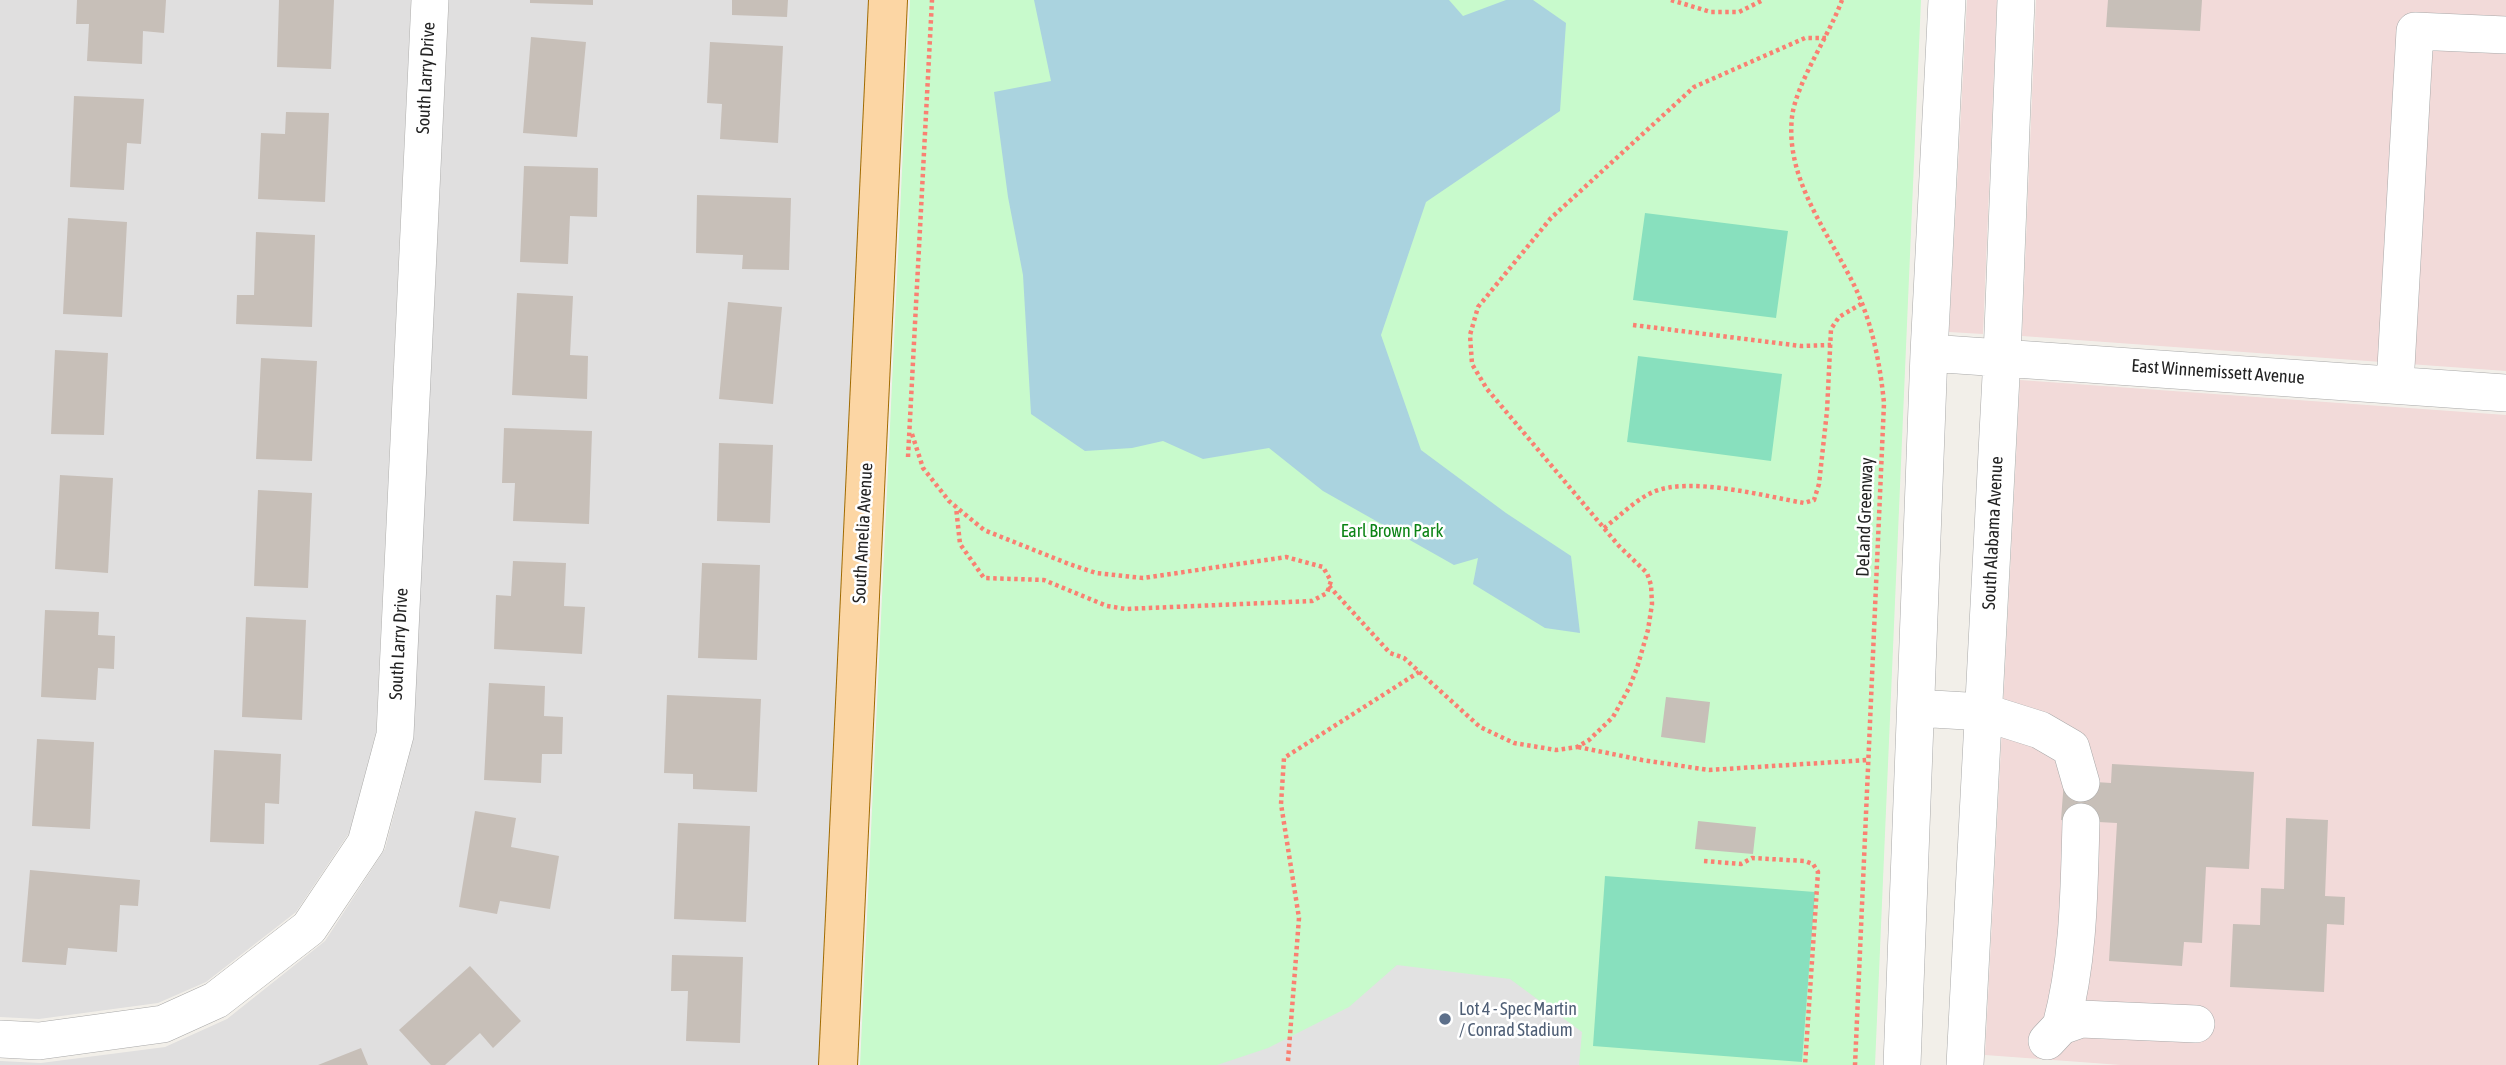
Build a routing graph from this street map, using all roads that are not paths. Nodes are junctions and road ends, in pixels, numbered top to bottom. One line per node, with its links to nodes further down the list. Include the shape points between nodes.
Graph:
1 (430, 0): 15 (street, South Larry Drive, via 395,735 366,843 309,928 216,1000 163,1024 39,1041)
2 (888, 0): 16 (main road, South Amelia Avenue)
3 (1947, 0): 6 (street)
4 (2016, 0): 7 (street, South Alabama Avenue)
5 (2506, 35): 8 (street, via 2415,31)
6 (1929, 353): 7 (street, East Winnemissett Avenue); 10 (street)
7 (2002, 357): 8 (street, East Winnemissett Avenue); 11 (street, South Alabama Avenue)
8 (2395, 385): 9 (street, East Winnemissett Avenue)
9 (2506, 393)
10 (1916, 708): 11 (street); 17 (street)
11 (1983, 712): 12 (street, via 2040,730 2071,748); 18 (street, South Alabama Avenue)
12 (2081, 783)
13 (2081, 822): 14 (street, via 2071,990 2052,1035 2081,1019)
14 (2196, 1024)
15 (0, 1039)
16 (838, 1065)
17 (1902, 1065)
18 (1965, 1065)

